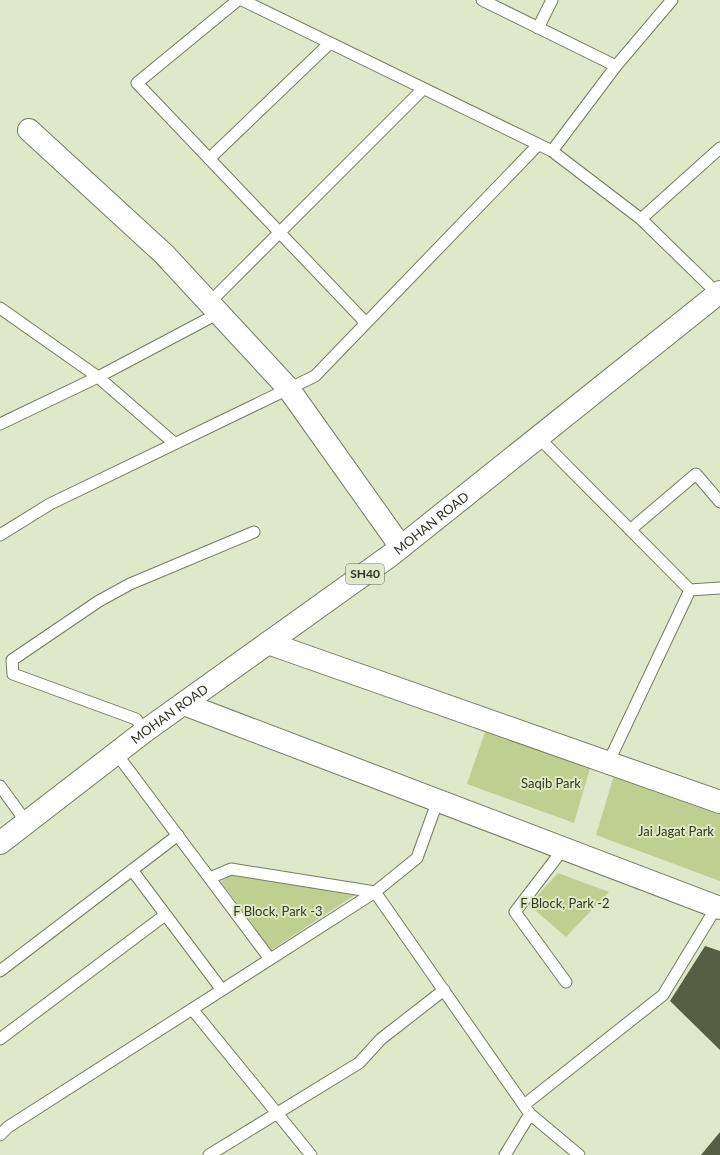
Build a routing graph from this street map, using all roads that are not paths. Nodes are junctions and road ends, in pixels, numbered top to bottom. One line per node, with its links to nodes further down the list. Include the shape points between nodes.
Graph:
1 (238, 0): 14 (lane, via 137,83)
2 (242, 0): 7 (lane)
3 (482, 0): 6 (lane)
4 (552, 0): 6 (lane)
5 (672, 0): 8 (lane)
6 (538, 28): 8 (lane)
7 (330, 43): 9 (lane); 14 (lane)
8 (616, 66): 13 (lane)
9 (423, 89): 11 (lane); 16 (lane)
10 (29, 130): 19 (street, via 164,254)
11 (538, 145): 13 (lane); 20 (lane)
12 (720, 148): 15 (lane)
13 (552, 151): 15 (lane)
14 (209, 159): 16 (lane)
15 (641, 218): 17 (lane)
16 (279, 232): 19 (lane); 20 (lane)
17 (720, 294): 24 (street, MOHAN ROAD / SH40)
18 (0, 308): 21 (lane)
19 (214, 308): 21 (lane); 22 (street)
20 (366, 323): 22 (lane, via 315,376)
21 (98, 377): 23 (lane); 25 (lane)
22 (288, 388): 25 (lane); 30 (street)
23 (0, 424)
24 (538, 437): 27 (lane); 30 (street, MOHAN ROAD / SH40)
25 (174, 443): 29 (lane, via 50,504)
26 (720, 502): 27 (lane, via 696,474)
27 (630, 530): 32 (lane)
28 (254, 532): 35 (lane, via 130,584 99,601 12,660 13,674 136,719)
29 (0, 535)
30 (401, 547): 33 (street, MOHAN ROAD / SH40)
31 (720, 588): 32 (lane)
32 (690, 590): 37 (lane)
33 (268, 643): 34 (street, MOHAN ROAD / SH40); 37 (street)
34 (184, 704): 35 (street, MOHAN ROAD / SH40); 39 (street)
35 (145, 731): 36 (street, MOHAN ROAD / SH40)
36 (116, 753): 41 (street, MOHAN ROAD / SH40); 42 (lane)
37 (608, 763): 40 (street)
38 (0, 786): 41 (lane)
39 (438, 800): 44 (street); 47 (lane, via 417,858)
40 (720, 802)
41 (27, 823): 43 (street, MOHAN ROAD / SH40)
42 (178, 835): 45 (lane); 46 (lane)
43 (0, 843)
44 (564, 848): 48 (street); 52 (lane, via 515,912)
45 (132, 870): 49 (lane); 51 (lane)
46 (210, 878): 47 (lane, via 231,869); 50 (lane)
47 (375, 892): 50 (lane); 54 (lane)
48 (718, 907): 57 (lane, via 663,995)
49 (166, 915): 53 (lane); 56 (lane)
50 (270, 959): 53 (lane)
51 (0, 971)
52 (566, 982)
53 (222, 990): 55 (lane)
54 (444, 990): 57 (lane); 58 (lane, via 381,1039 358,1063)
55 (192, 1009): 58 (lane); 60 (lane)
56 (0, 1038)
57 (527, 1110): 63 (lane); 64 (lane)
58 (276, 1112): 61 (lane); 62 (lane)
59 (0, 1118): 60 (lane)
60 (4, 1131)
61 (209, 1155)
62 (311, 1155)
63 (505, 1155)
64 (579, 1155)

